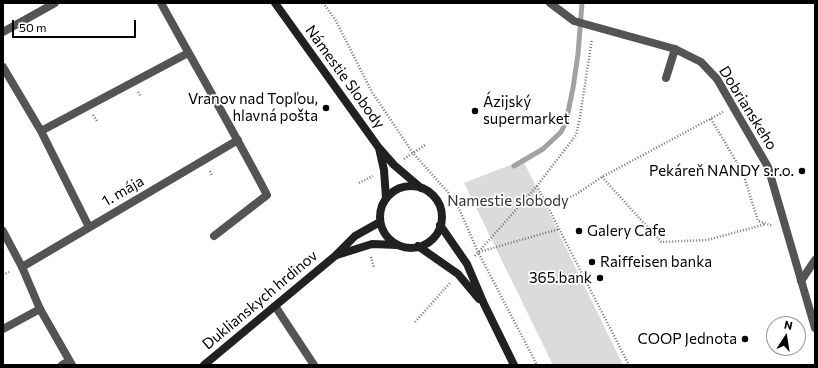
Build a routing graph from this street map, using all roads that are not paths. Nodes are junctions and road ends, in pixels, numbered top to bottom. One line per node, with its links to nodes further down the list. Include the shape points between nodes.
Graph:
1 (54, 3): 5 (street)
2 (161, 3): 7 (street)
3 (275, 3): 12 (street, Námestie Slobody)
4 (550, 3): 6 (street, Dobrianskeho, via 574,22)
5 (3, 32)
6 (675, 49): 9 (street); 25 (street, Dobrianskeho, via 701,62 717,79 768,167)
7 (188, 53): 10 (street); 11 (street)
8 (3, 67): 10 (street)
9 (666, 78)
10 (41, 131): 17 (street)
11 (238, 140): 17 (street, 1. mája); 19 (street, via 267,195)
12 (379, 148): 13 (street, Námestie Slobody); 14 (street)
13 (421, 188): 14 (street, via 402,187); 16 (street, via 436,199 440,207)
14 (386, 198): 15 (street, via 382,205)
15 (380, 222): 20 (street, via 390,239); 22 (street, Duklianskych hrdinov, via 355,236)
16 (440, 225): 21 (street, via 432,239); 26 (street, via 467,264)
17 (89, 227): 24 (street, 1. mája)
18 (3, 231): 24 (street)
19 (214, 236)
20 (398, 245): 21 (street); 22 (street, via 372,244)
21 (418, 246): 26 (street, via 458,274)
22 (335, 256): 27 (street, Duklianskych hrdinov)
23 (815, 260): 25 (street)
24 (22, 267): 28 (street)
25 (801, 281): 30 (street, Dobrianskeho)
26 (484, 304): 34 (street)
27 (275, 306): 32 (street, Duklianskych hrdinov); 33 (street)
28 (40, 309): 29 (street); 31 (street)
29 (3, 328)
30 (815, 328)
31 (68, 364)
32 (204, 365)
33 (314, 365)
34 (514, 365)

